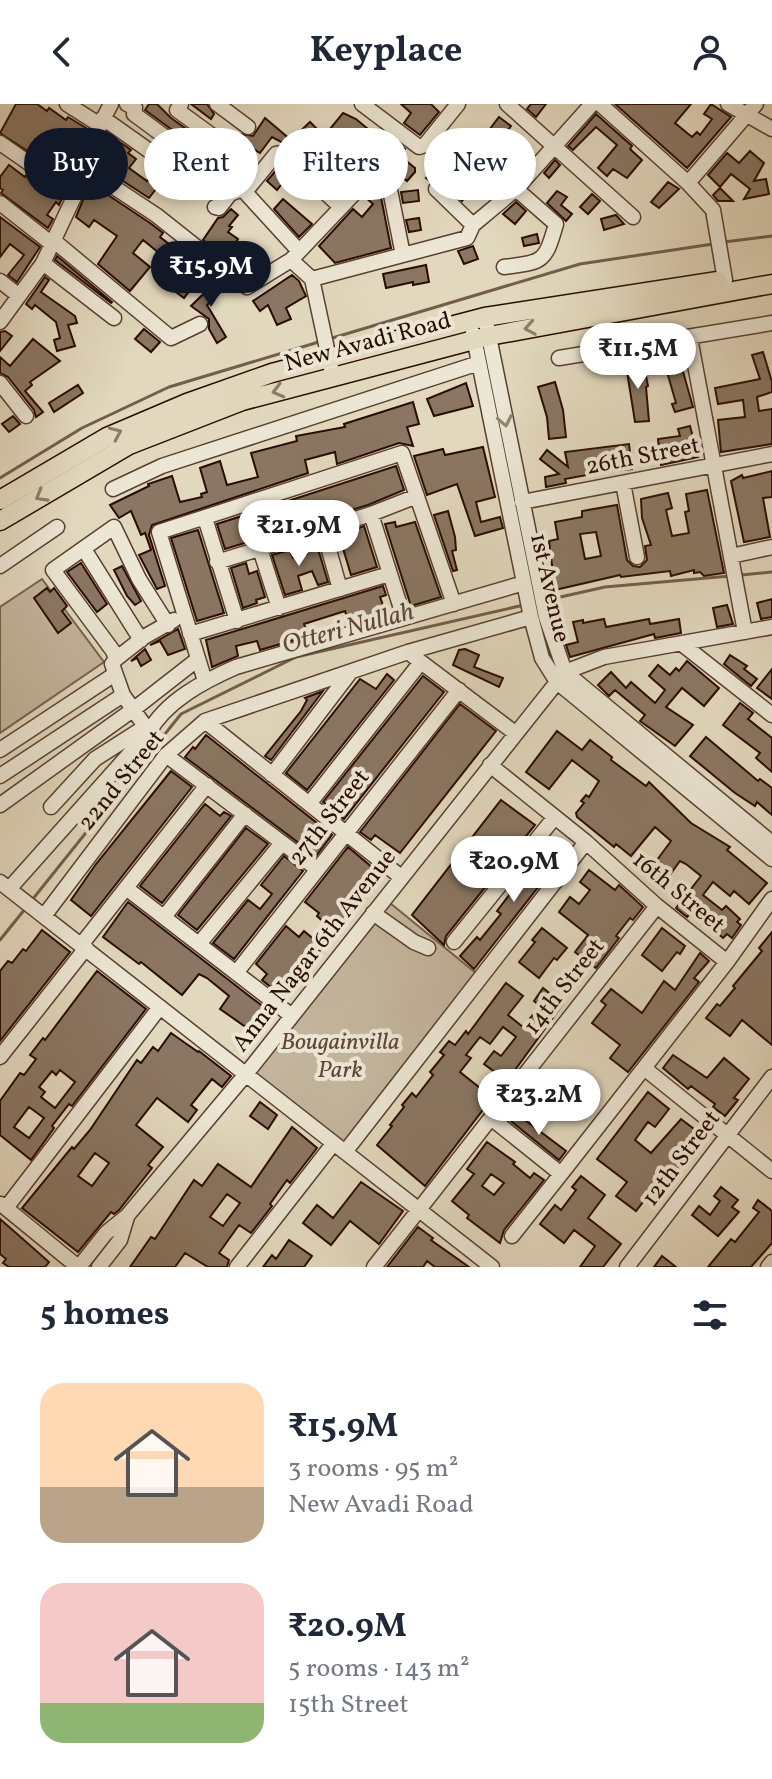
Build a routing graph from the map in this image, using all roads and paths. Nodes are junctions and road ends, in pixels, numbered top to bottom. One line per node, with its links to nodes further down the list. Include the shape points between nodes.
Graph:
1 (67, 104): 13 (street)
2 (111, 104): 13 (street)
3 (127, 104): 13 (street, via 195,159 182,174)
4 (181, 104): 16 (street, via 177,110)
5 (217, 104): 14 (street)
6 (362, 104): 7 (street, via 419,147)
7 (458, 104)
8 (507, 104): 19 (street)
9 (592, 104): 19 (street)
10 (600, 104): 23 (street)
11 (728, 104): 12 (street)
12 (751, 109): 17 (street); 23 (street)
13 (101, 122): 15 (street)
14 (248, 127)
15 (99, 128)
16 (202, 128)
17 (772, 129)
18 (0, 143): 20 (street)
19 (554, 146): 21 (street); 34 (street)
20 (24, 160)
21 (536, 166)
22 (258, 176): 33 (street, via 282,153)
23 (688, 183): 43 (street, via 713,210)
24 (128, 196): 37 (street, via 247,287)
25 (73, 200): 36 (street)
26 (225, 200): 32 (street)
27 (251, 200): 37 (street)
28 (447, 200): 35 (street)
29 (503, 200): 35 (street)
30 (529, 200): 40 (street, via 556,224 548,252 532,263)
31 (0, 203): 36 (street)
32 (215, 207)
33 (341, 207): 37 (street); 38 (street, via 369,178 377,176 389,185)
34 (633, 217)
35 (473, 225): 38 (street, via 467,238)
36 (53, 242): 39 (street); 50 (street, via 171,338)
37 (294, 255): 42 (street)
38 (403, 255): 42 (street)
39 (43, 263): 46 (street); 47 (street)
40 (504, 267)
41 (772, 272): 43 (main road, New Avadi Road)
42 (312, 279): 53 (street)
43 (725, 280): 51 (main road, New Avadi Road)
44 (0, 281): 46 (street)
45 (772, 284): 51 (main road, New Avadi Road, one-way to 51)
46 (18, 295): 48 (street)
47 (114, 318)
48 (0, 322)
49 (772, 323): 52 (street)
50 (200, 324)
51 (480, 328): 53 (main road, New Avadi Road); 55 (street, 1st Avenue); 56 (main road, New Avadi Road); 65 (street, 1st Avenue, one-way to 65)
52 (690, 338): 54 (street); 60 (street)
53 (329, 357): 56 (street); 64 (main road, New Avadi Road, one-way to 53, via 107,437 187,403)
54 (559, 358)
55 (479, 363): 62 (street, via 176,461); 79 (street, 1st Avenue)
56 (333, 377): 68 (main road, New Avadi Road, one-way to 68, via 242,401 129,445)
57 (0, 383): 58 (street)
58 (26, 416)
59 (772, 454): 60 (street, 26th Street)
60 (714, 466): 61 (street, 26th Street); 74 (street)
61 (623, 483): 65 (street, 26th Street); 75 (street)
62 (113, 489)
63 (417, 496): 66 (street); 67 (street, via 402,453); 81 (street)
64 (0, 500)
65 (522, 502): 82 (street, 1st Avenue)
66 (371, 514): 70 (street); 78 (street)
67 (205, 518): 76 (street); 84 (street, via 159,532)
68 (0, 521)
69 (57, 527): 77 (street)
70 (323, 529): 73 (street); 80 (street)
71 (772, 547): 74 (street)
72 (84, 549): 87 (street, via 114,527); 91 (street); 96 (street, via 53,570 113,651)
73 (260, 549): 76 (street); 83 (street)
74 (731, 556): 89 (street)
75 (637, 557)
76 (217, 562): 86 (street)
77 (0, 566)
78 (389, 574): 80 (street); 85 (street)
79 (524, 583): 81 (street); 82 (street, 1st Avenue)
80 (340, 589): 83 (street)
81 (454, 604): 85 (street)
82 (535, 605): 93 (street, 22nd Street); 98 (street, 1st Avenue)
83 (279, 608): 86 (street)
84 (183, 612): 87 (street); 90 (street)
85 (404, 618): 99 (street)
86 (237, 621): 90 (street)
87 (168, 625): 91 (street)
88 (772, 627): 89 (street)
89 (745, 632): 92 (street)
90 (190, 634): 94 (street)
91 (141, 640): 96 (street)
92 (682, 644): 98 (street, via 604,657); 103 (street)
93 (408, 652): 95 (street); 97 (street, 22nd Street)
94 (198, 659): 99 (street); 102 (street)
95 (421, 662): 100 (street); 113 (street)
96 (115, 666): 101 (street); 107 (street)
97 (349, 673): 104 (street, 22nd Street); 110 (street)
98 (561, 677): 106 (street, Anna Nagar 6th Avenue); 121 (street, 1st Avenue); 122 (street)
99 (205, 681): 105 (street)
100 (459, 690): 106 (street); 118 (street, 27th Street)
101 (123, 695): 102 (street); 111 (street)
102 (134, 709): 105 (street); 114 (street)
103 (772, 715)
104 (205, 721): 108 (street, 22nd Street); 110 (street)
105 (147, 730): 115 (street, via 95,759); 125 (street)
106 (515, 733): 109 (street, Anna Nagar 6th Avenue)
107 (0, 750)
108 (166, 755): 112 (street); 129 (street, 22nd Street)
109 (490, 765): 117 (street, 16th Street); 124 (street, Anna Nagar 6th Avenue)
110 (272, 775): 113 (street)
111 (0, 776)
112 (207, 785): 116 (street); 126 (street)
113 (309, 804): 118 (street)
114 (0, 805)
115 (51, 807)
116 (245, 814): 120 (street); 131 (street)
117 (554, 818): 119 (street, 16th Street); 132 (street)
118 (346, 832): 123 (street, 27th Street); 124 (street)
119 (586, 842): 128 (street, 16th Street); 146 (street)
120 (282, 843): 123 (street); 133 (street)
121 (772, 843)
122 (772, 859)
123 (317, 869): 137 (street, 27th Street)
124 (401, 877): 130 (street, Anna Nagar 6th Avenue)
125 (4, 885): 129 (street)
126 (126, 888): 131 (street); 134 (street)
127 (772, 899): 136 (street)
128 (657, 906): 136 (street, 16th Street); 144 (street, 14th Street)
129 (34, 908): 134 (street)
130 (373, 913): 135 (street); 139 (street, Anna Nagar 6th Avenue)
131 (164, 917): 133 (street)
132 (454, 942)
133 (199, 944): 137 (street)
134 (83, 947): 138 (street); 140 (street)
135 (428, 948)
136 (727, 962): 141 (street)
137 (236, 973): 139 (street)
138 (160, 1007): 142 (street); 149 (street)
139 (292, 1016): 142 (street, Anna Nagar 6th Avenue)
140 (0, 1057)
141 (644, 1068): 145 (street); 148 (street)
142 (246, 1074): 146 (street); 151 (street, Anna Nagar 6th Avenue)
143 (772, 1077): 145 (street, 12th Street)
144 (491, 1118): 148 (street); 150 (street, 14th Street)
145 (729, 1135): 147 (street); 158 (street, 12th Street)
146 (339, 1148): 150 (street); 156 (street)
147 (772, 1171)
148 (561, 1174): 152 (street)
149 (3, 1206): 154 (street)
150 (418, 1209): 153 (street); 157 (street, 14th Street)
151 (127, 1216): 154 (street, Anna Nagar 6th Avenue); 155 (street, Anna Nagar 6th Avenue, via 120,1240)
152 (512, 1236)
153 (490, 1266)
154 (79, 1267)
155 (99, 1267)
156 (237, 1267)
157 (374, 1267)
158 (627, 1267)

